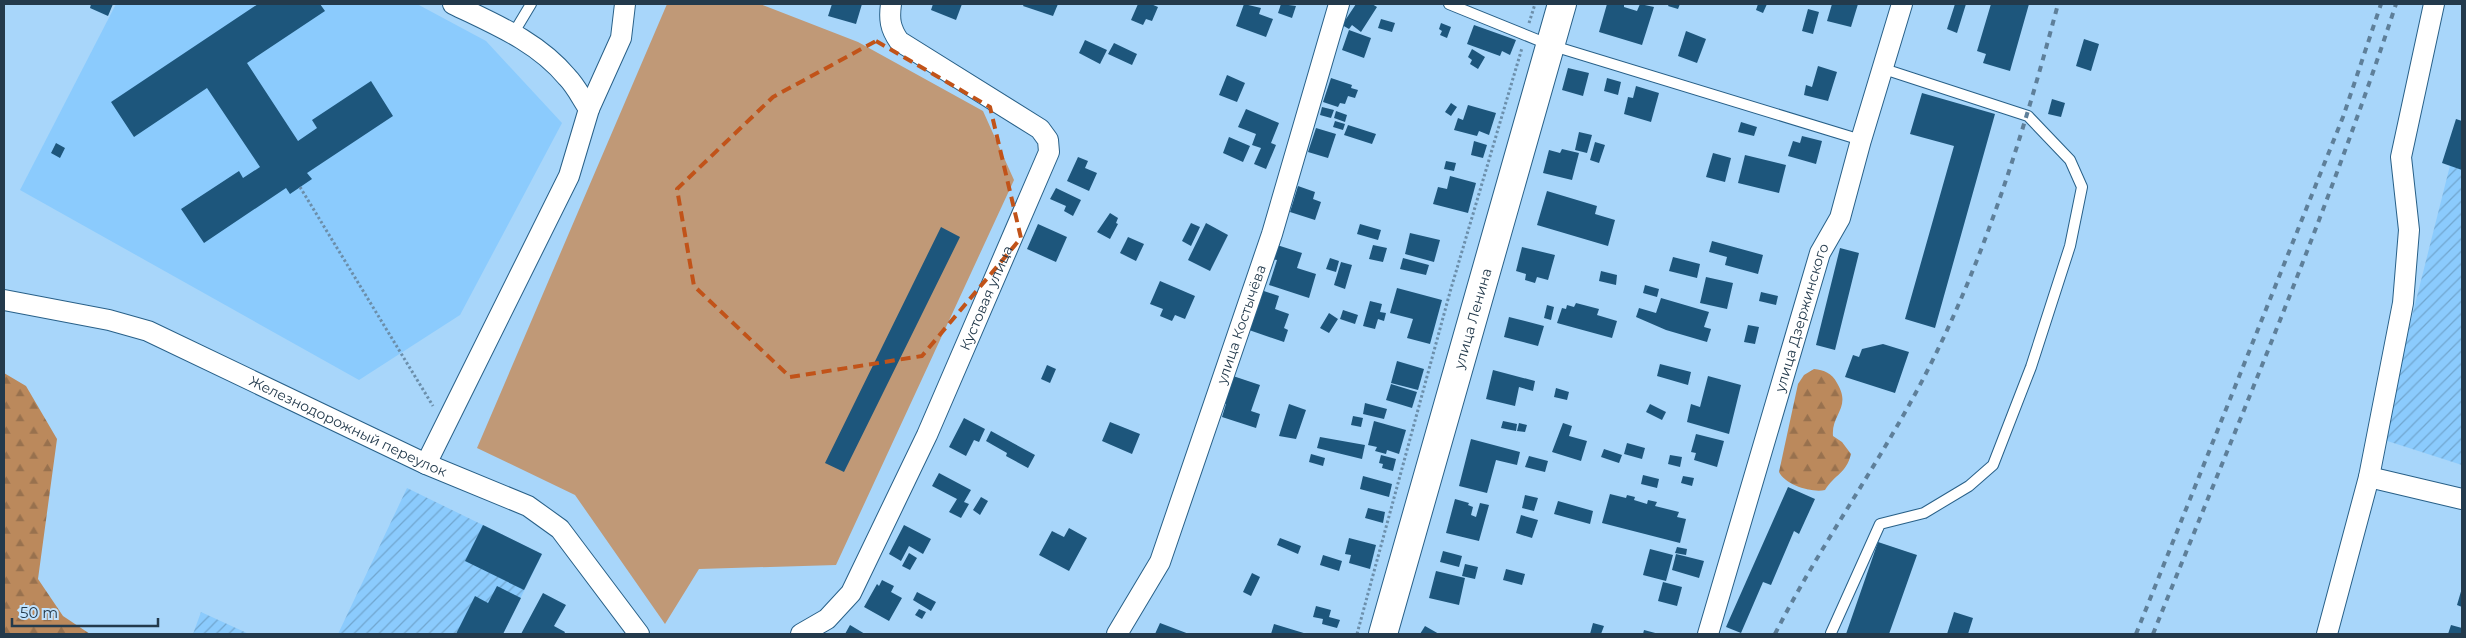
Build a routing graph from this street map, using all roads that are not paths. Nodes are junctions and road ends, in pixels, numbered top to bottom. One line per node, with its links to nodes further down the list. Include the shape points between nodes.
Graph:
1 (453, 4): 10 (street)
2 (532, 4): 10 (lane)
3 (625, 4): 13 (street, via 621,38)
4 (891, 4): 21 (street, Кустовая улица, via 891,29 899,41 1040,129 1048,140 1049,152 927,435 851,593 827,619)
5 (1339, 4): 22 (street, улица Костычёва, via 1272,234 1160,562)
6 (1449, 4): 11 (lane)
7 (1562, 4): 11 (main road, улица Ленина)
8 (1902, 4): 12 (street, улица Дзержинского)
9 (2434, 4): 17 (street, via 2401,157 2410,230 2403,303)
10 (513, 34): 13 (street, via 552,61 569,78)
11 (1550, 45): 14 (lane); 23 (main road, улица Ленина)
12 (1884, 69): 14 (street, улица Дзержинского); 19 (lane, via 2028,116 2070,160 2082,187 2067,256 2031,367 1993,465 1969,486 1924,513 1880,524)
13 (589, 109): 16 (street, via 569,176)
14 (1861, 140): 24 (street, улица Дзержинского, via 1840,218 1820,253)
15 (4, 300): 16 (street, Железнодорожный переулок, via 109,320 148,331)
16 (426, 464): 20 (street, Железнодорожный переулок, via 528,506 560,528)
17 (2369, 477): 18 (street); 25 (street)
18 (2462, 499)
19 (1831, 633)
20 (639, 634)
21 (801, 634)
22 (1117, 634)
23 (1383, 634)
24 (1708, 634)
25 (2327, 634)

